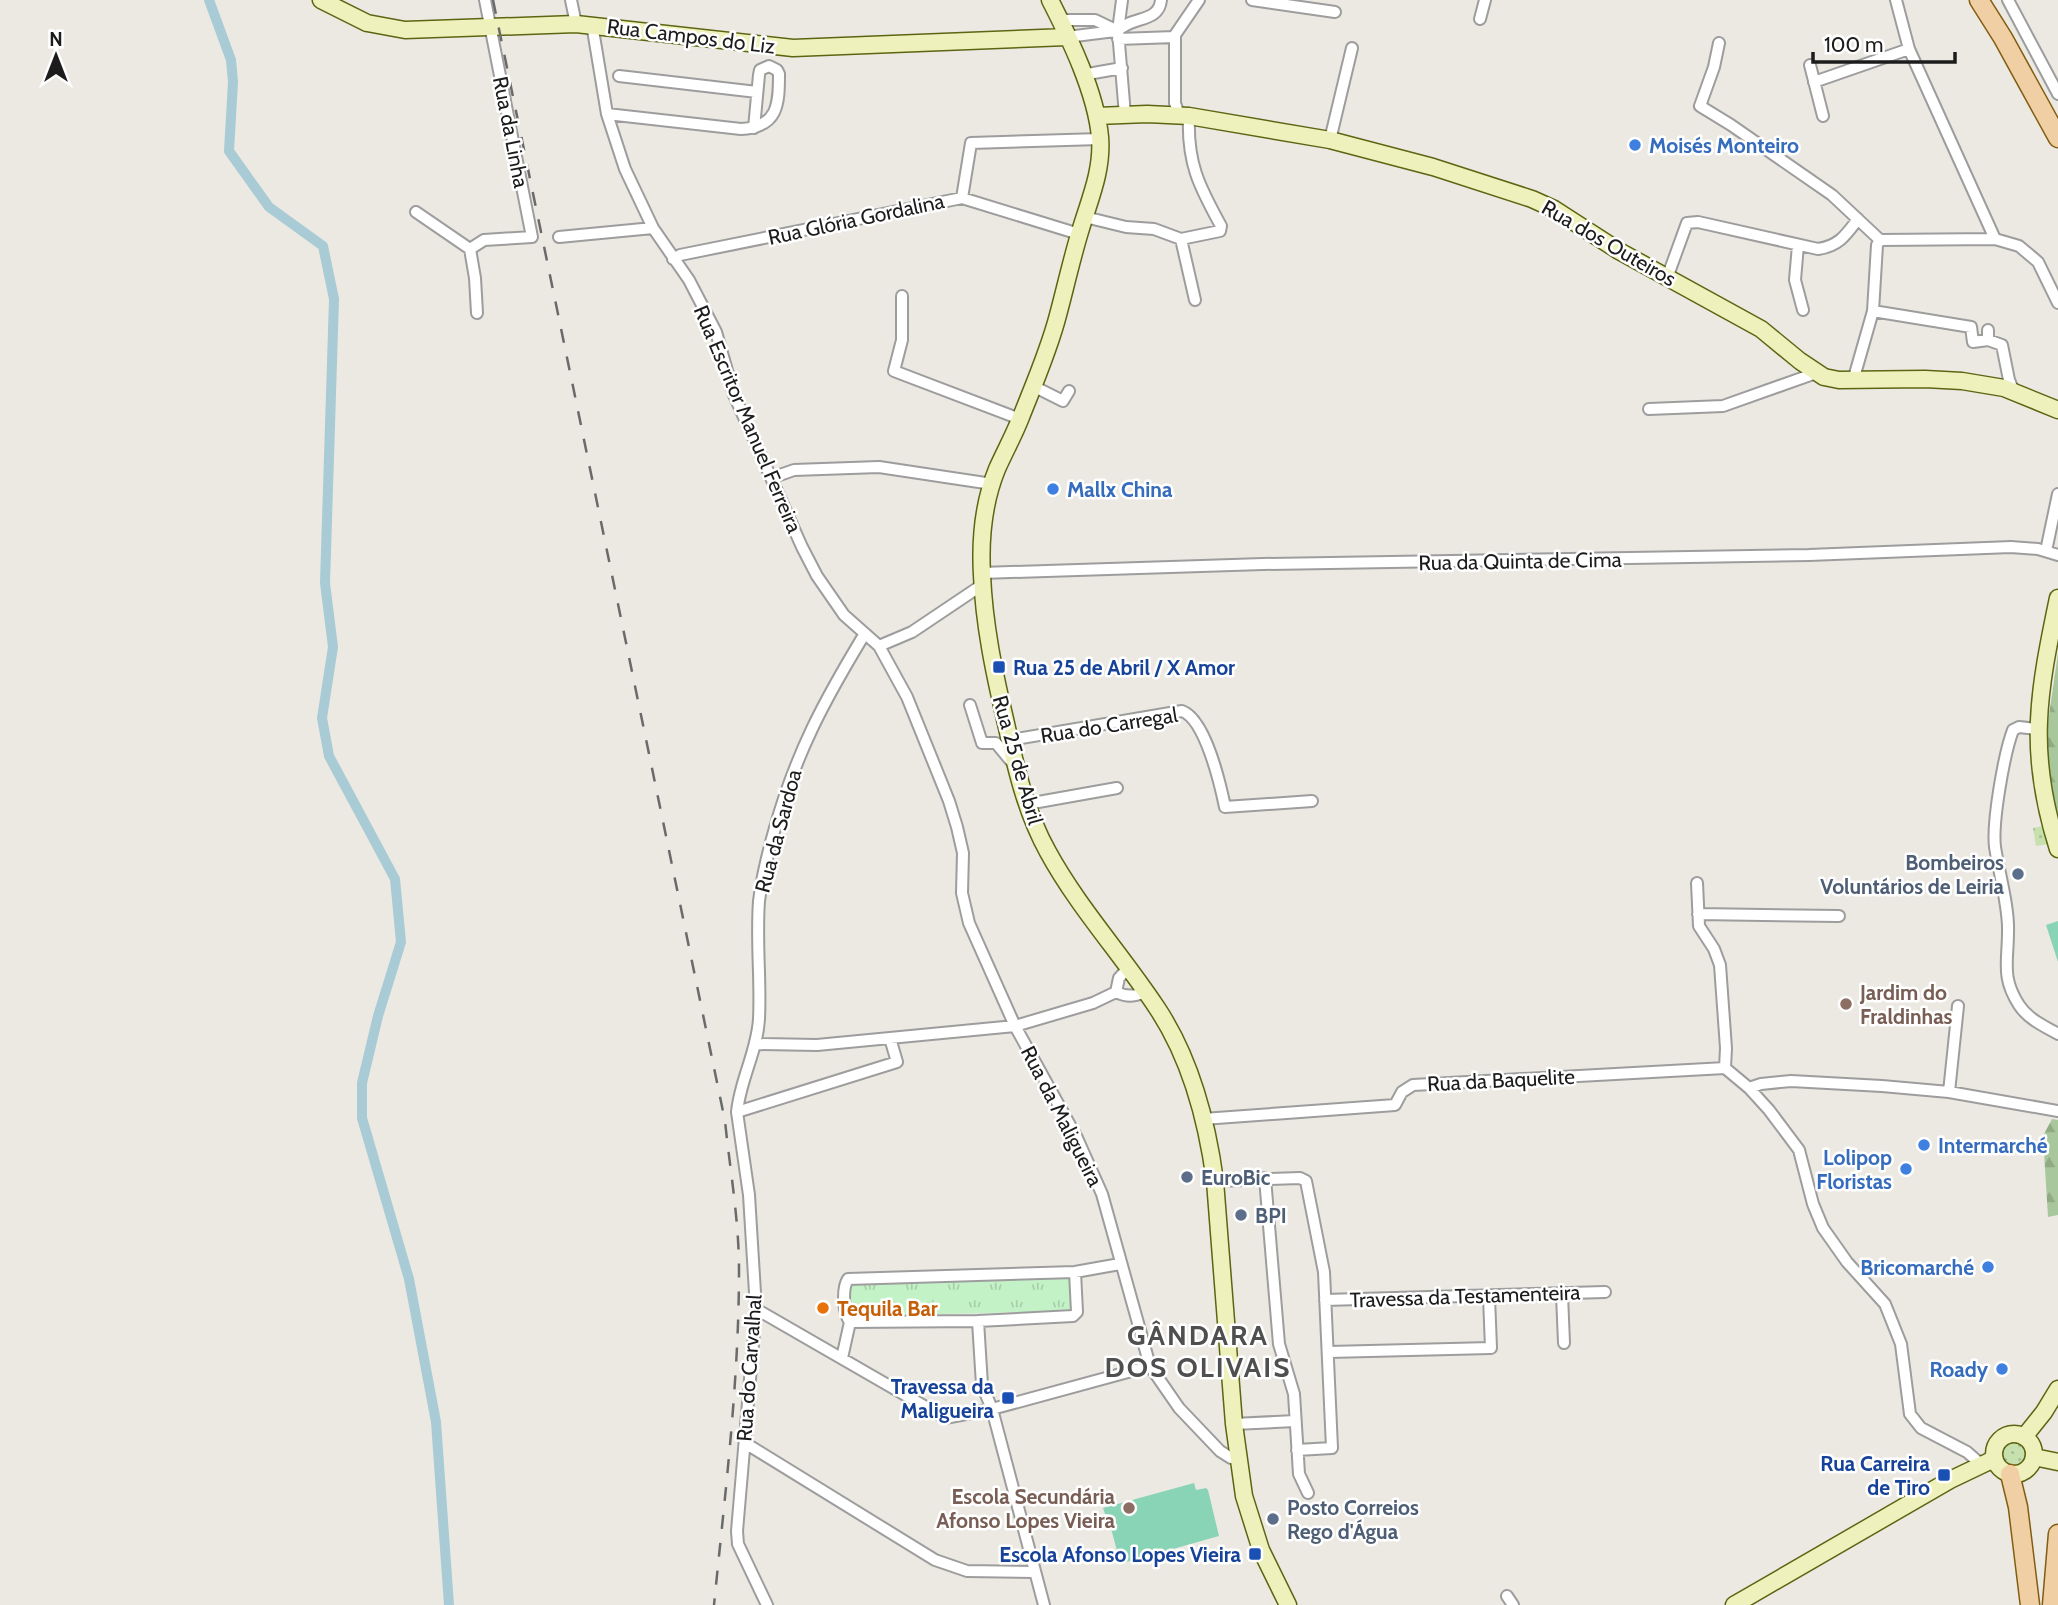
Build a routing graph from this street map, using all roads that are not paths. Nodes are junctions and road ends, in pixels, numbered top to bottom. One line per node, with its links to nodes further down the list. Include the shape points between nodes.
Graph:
1 (321, 0): 18 (main road, Rua Campos do Liz, via 356,19 391,29)
2 (485, 0): 18 (street, Rua da Linha)
3 (571, 0): 17 (street, Rua Escritor Manuel Ferreira)
4 (1050, 0): 16 (main road, Rua 25 de Abril)
5 (1122, 0): 19 (street)
6 (1161, 0): 19 (street, via 1155,15 1123,25)
7 (1199, 0): 21 (street)
8 (1252, 0): 13 (street)
9 (1486, 0): 15 (street)
10 (1896, 0): 24 (street)
11 (1979, 0): 38 (main road)
12 (2008, 0): 31 (street)
13 (1305, 4): 14 (street)
14 (1335, 12)
15 (1480, 19)
16 (1060, 20): 19 (street, via 1095,20); 20 (main road, Rua 25 de Abril)
17 (584, 24): 18 (main road, Rua Campos do Liz); 20 (main road, Rua Campos do Liz, via 793,48); 32 (street, Rua Escritor Manuel Ferreira)
18 (490, 27): 52 (street, Rua da Linha, via 532,237 484,240)
19 (1118, 35): 20 (street); 21 (street); 26 (street)
20 (1067, 37): 27 (main road, Rua 25 de Abril)
21 (1175, 37): 35 (street, via 1175,103)
22 (1719, 43): 44 (street, via 1700,106 1832,195)
23 (1352, 48): 40 (street)
24 (1909, 49): 29 (street); 49 (street)
25 (1810, 65): 29 (street)
26 (1122, 68): 27 (street); 33 (street)
27 (1082, 75): 34 (main road, Rua 25 de Abril)
28 (619, 76): 30 (street)
29 (1814, 82): 36 (street)
30 (757, 92): 37 (street); 37 (street, via 760,70 777,69 775,111)
31 (2058, 94)
32 (607, 114): 37 (street); 45 (street, Rua Escritor Manuel Ferreira, via 625,169)
33 (1125, 115): 34 (main road, Rua dos Outeiros); 35 (main road, Rua dos Outeiros)
34 (1097, 116): 39 (main road, Rua 25 de Abril)
35 (1184, 116): 40 (main road, Rua dos Outeiros); 48 (street, via 1192,165 1221,226 1220,232)
36 (1823, 116)
37 (754, 128)
38 (2058, 138)
39 (1100, 139): 41 (street, via 971,143); 43 (main road, Rua 25 de Abril, via 1097,178)
40 (1330, 140): 54 (main road, Rua dos Outeiros, via 1424,164 1543,204)
41 (962, 198): 46 (street, Rua Glória Gordalina); 53 (street, Rua Glória Gordalina)
42 (416, 212): 52 (street)
43 (1085, 217): 46 (main road, Rua 25 de Abril); 48 (street, via 1154,229)
44 (1857, 219): 50 (street); 51 (street, via 1832,247)
45 (653, 228): 47 (street); 53 (street, Rua Escritor Manuel Ferreira)
46 (1079, 234): 63 (main road, Rua 25 de Abril, via 1057,319)
47 (559, 237)
48 (1181, 239): 56 (street)
49 (1995, 239): 50 (street); 57 (street, via 2019,246 2034,257)
50 (1880, 240): 59 (street)
51 (1798, 245): 54 (street, via 1687,223); 58 (street, via 1795,280)
52 (470, 249): 60 (street)
53 (673, 259): 69 (street, Rua Escritor Manuel Ferreira, via 716,332 734,395)
54 (1667, 278): 61 (main road, Rua dos Outeiros, via 1741,316)
55 (902, 296): 68 (street, via 902,340 894,372)
56 (1195, 300)
57 (2058, 303)
58 (1802, 310)
59 (1873, 311): 62 (street); 65 (street, via 1970,327 1973,342 1988,335 2002,345)
60 (477, 313)
61 (1816, 373): 62 (main road, Rua dos Outeiros); 66 (street, via 1723,405)
62 (1853, 381): 65 (main road, Rua dos Outeiros, via 1943,379)
63 (1033, 386): 64 (street, via 1063,401); 68 (main road, Rua 25 de Abril)
64 (1069, 391)
65 (2014, 392): 67 (main road, Rua dos Outeiros)
66 (1649, 410)
67 (2058, 410)
68 (1020, 419): 70 (main road, Rua 25 de Abril)
69 (772, 478): 70 (street, via 793,470 879,467); 76 (street, Rua Escritor Manuel Ferreira, via 817,576)
70 (992, 484): 74 (main road, Rua 25 de Abril)
71 (2058, 494): 72 (street)
72 (2046, 551): 73 (street, Rua da Quinta de Cima); 74 (street, Rua da Quinta de Cima, via 2011,547 1264,564)
73 (2058, 555)
74 (982, 579): 77 (street, via 912,632); 80 (main road, Rua 25 de Abril, via 993,665)
75 (2058, 598): 79 (main road)
76 (864, 635): 77 (street, Rua Escritor Manuel Ferreira); 96 (street, Rua da Sardoa, via 802,746 773,837 757,933)
77 (879, 646): 93 (street, Rua da Maligueira, via 907,697 949,801 963,853 962,893 969,923)
78 (970, 705): 81 (street, via 982,743 996,743)
79 (2037, 729): 85 (main road, via 2043,793); 94 (street, via 2013,730 1995,818 1995,843 2008,932 2007,977 2018,1004)
80 (1010, 740): 81 (main road, Rua 25 de Abril); 83 (street, Rua do Carregal, via 1182,711 1196,721 1218,774 1226,811)
81 (1015, 761): 84 (main road, Rua 25 de Abril)
82 (1117, 788): 84 (street)
83 (1312, 802)
84 (1027, 804): 89 (main road, Rua 25 de Abril, via 1048,852)
85 (2058, 849)
86 (1697, 883): 87 (street)
87 (1698, 914): 88 (street); 97 (street, via 1699,926 1720,965)
88 (1839, 916)
89 (1129, 967): 90 (main road, Rua 25 de Abril); 91 (street, via 1119,978)
90 (1146, 991): 91 (street, via 1133,996); 102 (main road, Rua 25 de Abril, via 1183,1057)
91 (1116, 992): 93 (street)
92 (1958, 1006): 99 (street)
93 (1015, 1026): 95 (street); 105 (street, Rua da Maligueira, via 1077,1138 1102,1194)
94 (2058, 1034)
95 (890, 1038): 96 (street, via 817,1045); 101 (street, via 897,1062)
96 (756, 1044): 101 (street, Rua do Carvalhal)
97 (1725, 1068): 98 (street); 102 (street, Rua da Baquelite, via 1413,1085 1395,1105)
98 (1749, 1088): 99 (street, via 1791,1081); 127 (street, via 1799,1150 1817,1216 1829,1238 1889,1312 1901,1344 1910,1414 1921,1427)
99 (1949, 1092): 100 (street)
100 (2058, 1111)
101 (737, 1112): 111 (street, Rua do Carvalhal, via 750,1195)
102 (1203, 1119): 104 (main road, Rua 25 de Abril)
103 (1265, 1178): 104 (street); 110 (street, via 1306,1181); 120 (street, via 1277,1332 1292,1383)
104 (1215, 1181): 121 (main road, Rua 25 de Abril)
105 (1120, 1264): 106 (street); 117 (street, Rua da Maligueira)
106 (1075, 1272): 112 (street, via 1076,1315); 113 (street, via 848,1279 846,1316)
107 (1605, 1292): 108 (street, Travessa da Testamenteira)
108 (1562, 1295): 109 (street, Travessa da Testamenteira); 114 (street)
109 (1489, 1297): 110 (street, Travessa da Testamenteira); 115 (street, via 1491,1348)
110 (1325, 1300): 115 (street)
111 (756, 1309): 116 (street); 123 (street, Rua do Carvalhal)
112 (978, 1321): 113 (street); 119 (street, via 982,1385)
113 (850, 1322): 116 (street)
114 (1564, 1343)
115 (1329, 1352): 124 (street, via 1332,1448)
116 (842, 1358): 119 (street, via 945,1418)
117 (1150, 1366): 119 (street); 126 (street, Rua da Maligueira, via 1179,1408 1220,1451)
118 (2058, 1389): 122 (main road)
119 (992, 1409): 133 (street)
120 (1296, 1421): 121 (street); 124 (street)
121 (1234, 1424): 126 (main road, Rua 25 de Abril)
122 (2024, 1437): 125 (main road, via 2031,1443); 127 (main road, via 2002,1438)
123 (745, 1443): 133 (street, via 935,1560 967,1571); 134 (street, Rua do Carvalhal, via 738,1545)
124 (1297, 1450): 130 (street, via 1299,1475)
125 (2034, 1457): 128 (main road); 129 (main road, via 2025,1470)
126 (1238, 1458): 132 (main road, Rua 25 de Abril)
127 (1988, 1462): 129 (main road); 138 (main road, via 1840,1544 1798,1573)
128 (2058, 1462)
129 (2010, 1474): 139 (main road)
130 (1308, 1493)
131 (2058, 1534): 140 (main road)
132 (1258, 1540): 136 (main road, Rua 25 de Abril); 137 (main road, Rua 25 de Abril)
133 (1035, 1572): 135 (street)
134 (767, 1605)
135 (1044, 1605)
136 (1289, 1605)
137 (1296, 1605)
138 (1734, 1605)
139 (2030, 1605)
140 (2052, 1605)

